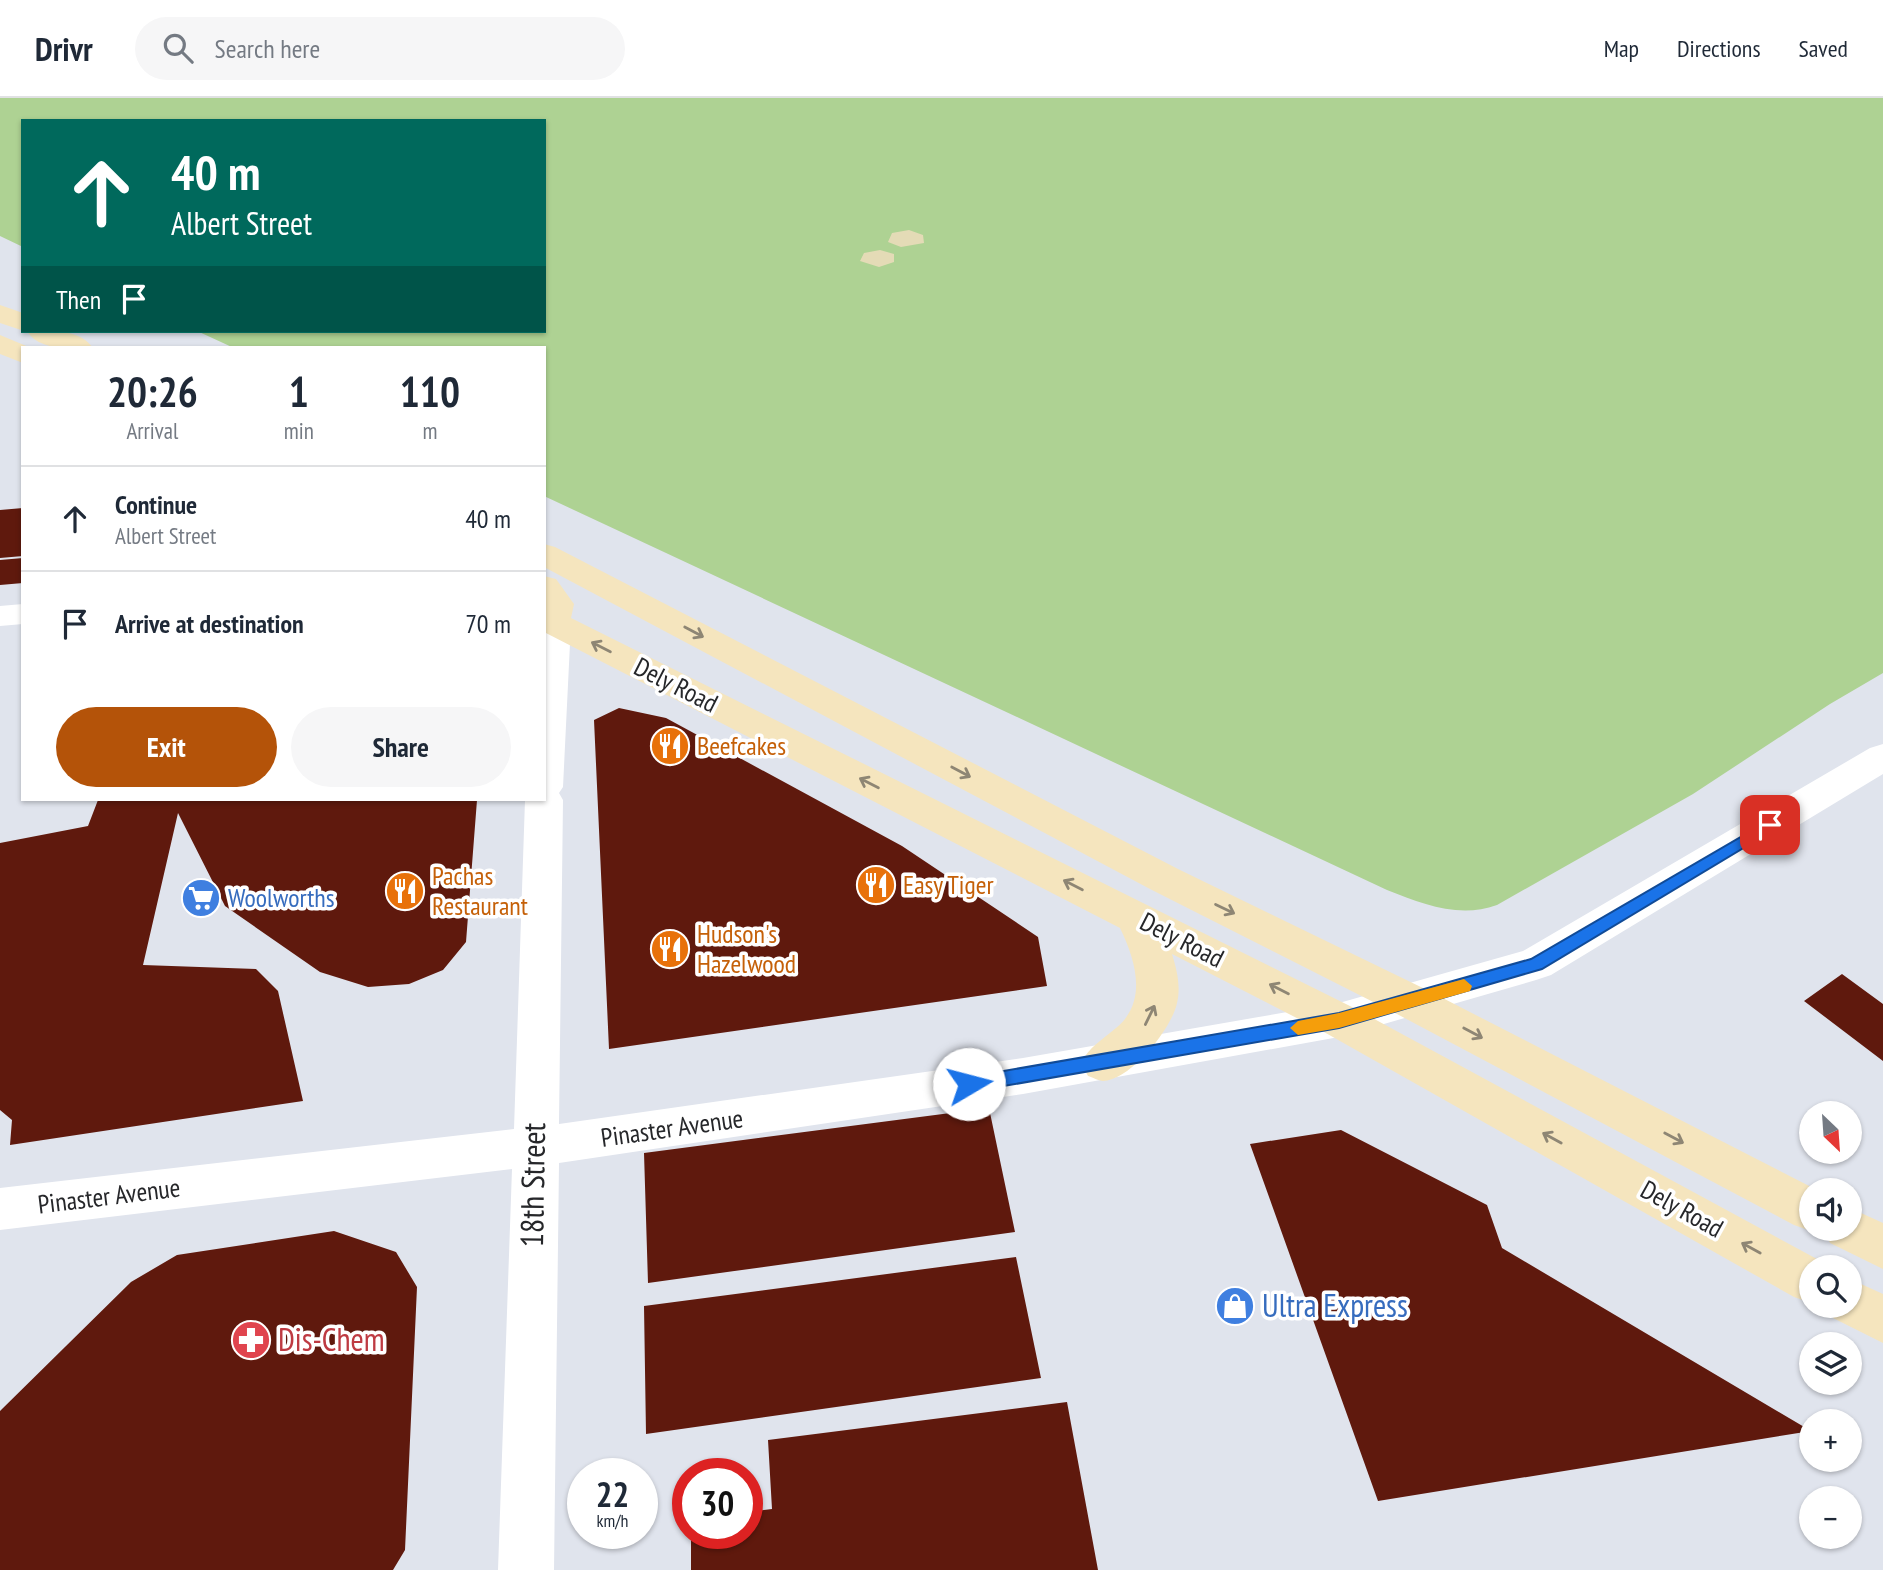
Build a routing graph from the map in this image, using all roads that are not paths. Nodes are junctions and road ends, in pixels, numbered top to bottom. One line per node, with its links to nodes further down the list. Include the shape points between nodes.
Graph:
1 (0, 313): 2 (main road)
2 (21, 322)
3 (45, 333): 5 (main road)
4 (0, 343): 6 (main road)
5 (74, 346)
6 (21, 354)
7 (546, 555): 16 (main road, Dely Road, one-way to 16, via 1164,879)
8 (546, 589): 11 (main road, via 557,604)
9 (21, 614): 10 (street)
10 (0, 616)
11 (549, 620): 12 (street); 15 (main road, Dely Road, one-way to 11)
12 (546, 728)
13 (1883, 757): 16 (street, Pinaster Avenue, via 1536,964)
14 (544, 801): 19 (street, 18th Street)
15 (1134, 915): 17 (main road, Dely Road, one-way to 15); 18 (main road, one-way to 15, via 1153,1014 1155,969)
16 (1412, 1002): 17 (street, Pinaster Avenue); 20 (main road, Dely Road, one-way to 20)
17 (1339, 1020): 18 (street, Pinaster Avenue); 24 (main road, Dely Road, one-way to 17)
18 (1103, 1063): 19 (street, Pinaster Avenue)
19 (533, 1148): 21 (street, Pinaster Avenue); 27 (street, 18th Street)
20 (1799, 1204)
21 (0, 1209)
22 (1862, 1236): 23 (main road)
23 (1883, 1247)
24 (1799, 1273)
25 (1862, 1309): 26 (main road)
26 (1883, 1320)
27 (526, 1570)

